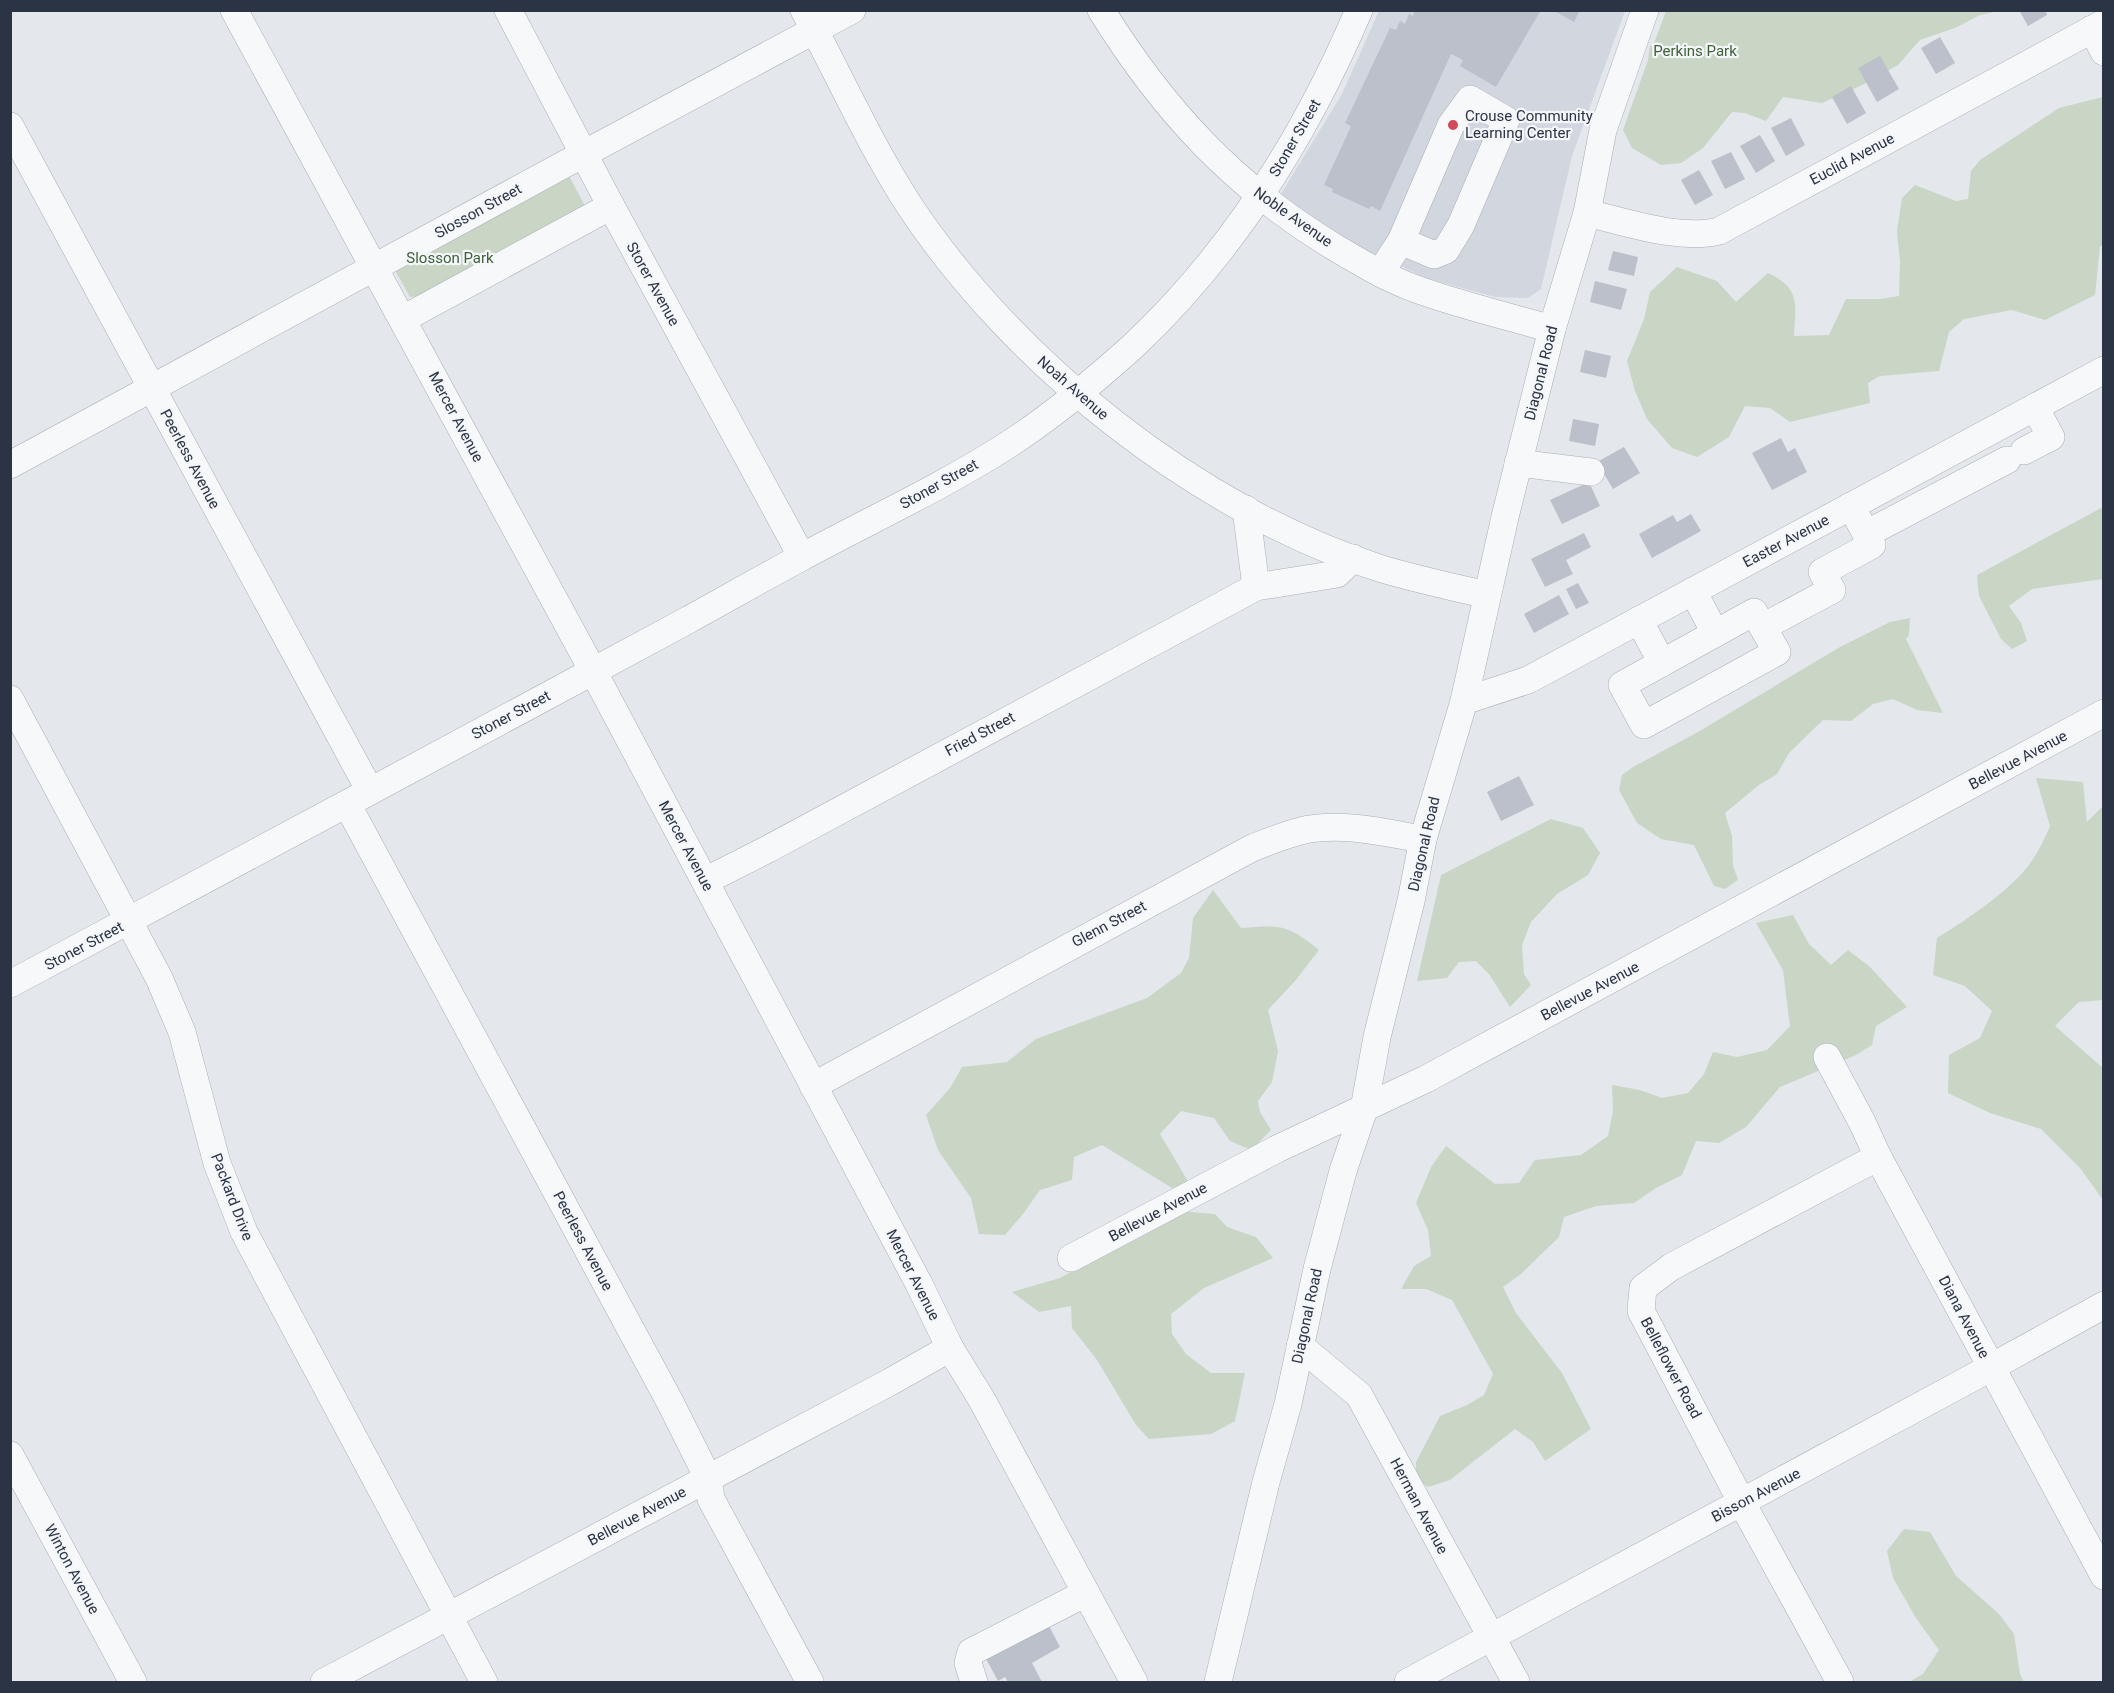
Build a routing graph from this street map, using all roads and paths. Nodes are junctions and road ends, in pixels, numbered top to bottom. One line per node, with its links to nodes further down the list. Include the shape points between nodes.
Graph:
1 (234, 10): 15 (street, Mercer Avenue)
2 (508, 10): 10 (street, Storer Avenue)
3 (852, 10): 7 (street, Slosson Street)
4 (1101, 10): 11 (street, Noble Avenue, via 1154,89 1215,157)
5 (1359, 10): 11 (street, Stoner Street, via 1327,82)
6 (1645, 10): 13 (street, Diagonal Road, via 1603,130)
7 (809, 21): 10 (street, Slosson Street); 21 (street, Noah Avenue, via 909,205 991,311)
8 (2100, 35): 13 (street, Euclid Avenue, via 1719,231 1704,235 1669,231)
9 (10, 126): 20 (street, Peerless Avenue)
10 (584, 154): 12 (street, Storer Avenue); 15 (street, Slosson Street)
11 (1262, 196): 16 (street, Noble Avenue, via 1316,236); 21 (street, Stoner Street, via 1184,294 1131,348)
12 (611, 206): 17 (street); 29 (street, Storer Avenue)
13 (1587, 213): 18 (street, Diagonal Road)
14 (1401, 240): 14 (street, via 1434,255 1446,250 1461,225 1506,120 1470,99 1451,125); 16 (street)
15 (373, 268): 17 (street, Mercer Avenue); 20 (street, Slosson Street)
16 (1380, 273): 18 (street, Noble Avenue, via 1416,289)
17 (403, 319): 38 (street, Mercer Avenue)
18 (1552, 329): 23 (street, Diagonal Road)
19 (2103, 370): 22 (street, Easter Avenue)
20 (152, 389): 24 (street, Slosson Street); 42 (street, Peerless Avenue)
21 (1077, 393): 27 (street, Noah Avenue, via 1130,436); 29 (street, Stoner Street, via 1002,449)
22 (2035, 407): 26 (street, Easter Avenue); 28 (street, via 2051,437)
23 (1518, 463): 25 (street); 33 (street, Diagonal Road)
24 (10, 465)
25 (1591, 472)
26 (1851, 506): 28 (street); 32 (street, Easter Avenue)
27 (1246, 509): 30 (street, Noah Avenue); 31 (street)
28 (1866, 534): 35 (street, via 1872,545 1822,572 1832,590)
29 (802, 557): 38 (street, Stoner Street)
30 (1353, 558): 31 (street, Fried Street, via 1337,574); 33 (street, Noah Avenue)
31 (1256, 587): 44 (street, Fried Street)
32 (1692, 591): 34 (street, Easter Avenue); 36 (street)
33 (1487, 595): 40 (street, Diagonal Road)
34 (1639, 620): 37 (street); 40 (street, Easter Avenue, via 1527,680)
35 (1763, 627): 36 (street, via 1754,612); 37 (street, via 1777,652 1644,725 1622,685)
36 (1715, 633): 37 (street)
37 (1662, 663)
38 (592, 671): 42 (street, Stoner Street); 44 (street, Mercer Avenue)
39 (10, 699): 45 (street, Packard Drive)
40 (1464, 701): 43 (street, Diagonal Road)
41 (2103, 713): 49 (street, Bellevue Avenue, via 1543,1017)
42 (358, 797): 45 (street, Stoner Street); 57 (street, Peerless Avenue)
43 (1423, 839): 48 (street, Glenn Street, via 1324,828 1279,837 1251,848); 49 (street, Diagonal Road)
44 (705, 881): 48 (street, Mercer Avenue)
45 (130, 921): 46 (street, Stoner Street); 61 (street, Packard Drive, via 182,1032 217,1163 244,1232)
46 (10, 984)
47 (1827, 1057): 50 (street, Diana Avenue)
48 (813, 1086): 54 (street, Mercer Avenue)
49 (1364, 1109): 51 (street, Bellevue Avenue, via 1277,1149); 53 (street, Diagonal Road, via 1343,1172)
50 (1878, 1157): 55 (street, Diana Avenue); 58 (street, Belleflower Road, via 1671,1267 1643,1288 1641,1311)
51 (1071, 1258)
52 (2103, 1305): 55 (street, Bisson Avenue)
53 (1300, 1346): 62 (street, Herman Avenue, via 1359,1395); 69 (street, Diagonal Road)
54 (950, 1348): 57 (street, Bellevue Avenue); 60 (street, Mercer Avenue)
55 (1991, 1366): 58 (street, Bisson Avenue); 59 (street, Diana Avenue)
56 (10, 1455): 63 (street, Winton Avenue)
57 (708, 1478): 61 (street, Bellevue Avenue); 66 (street, Peerless Avenue, via 711,1499)
58 (1742, 1503): 62 (street, Bisson Avenue); 72 (street, Belleflower Road)
59 (2103, 1575)
60 (1086, 1593): 67 (street, via 971,1652 968,1663); 68 (street, Mercer Avenue)
61 (449, 1615): 64 (street, Bellevue Avenue); 65 (street, Packard Drive)
62 (1491, 1637): 70 (street, Bisson Avenue); 71 (street, Herman Avenue)
63 (133, 1683)
64 (324, 1683)
65 (484, 1683)
66 (810, 1683)
67 (974, 1683)
68 (1134, 1683)
69 (1218, 1683)
70 (1408, 1683)
71 (1516, 1683)
72 (1840, 1683)

